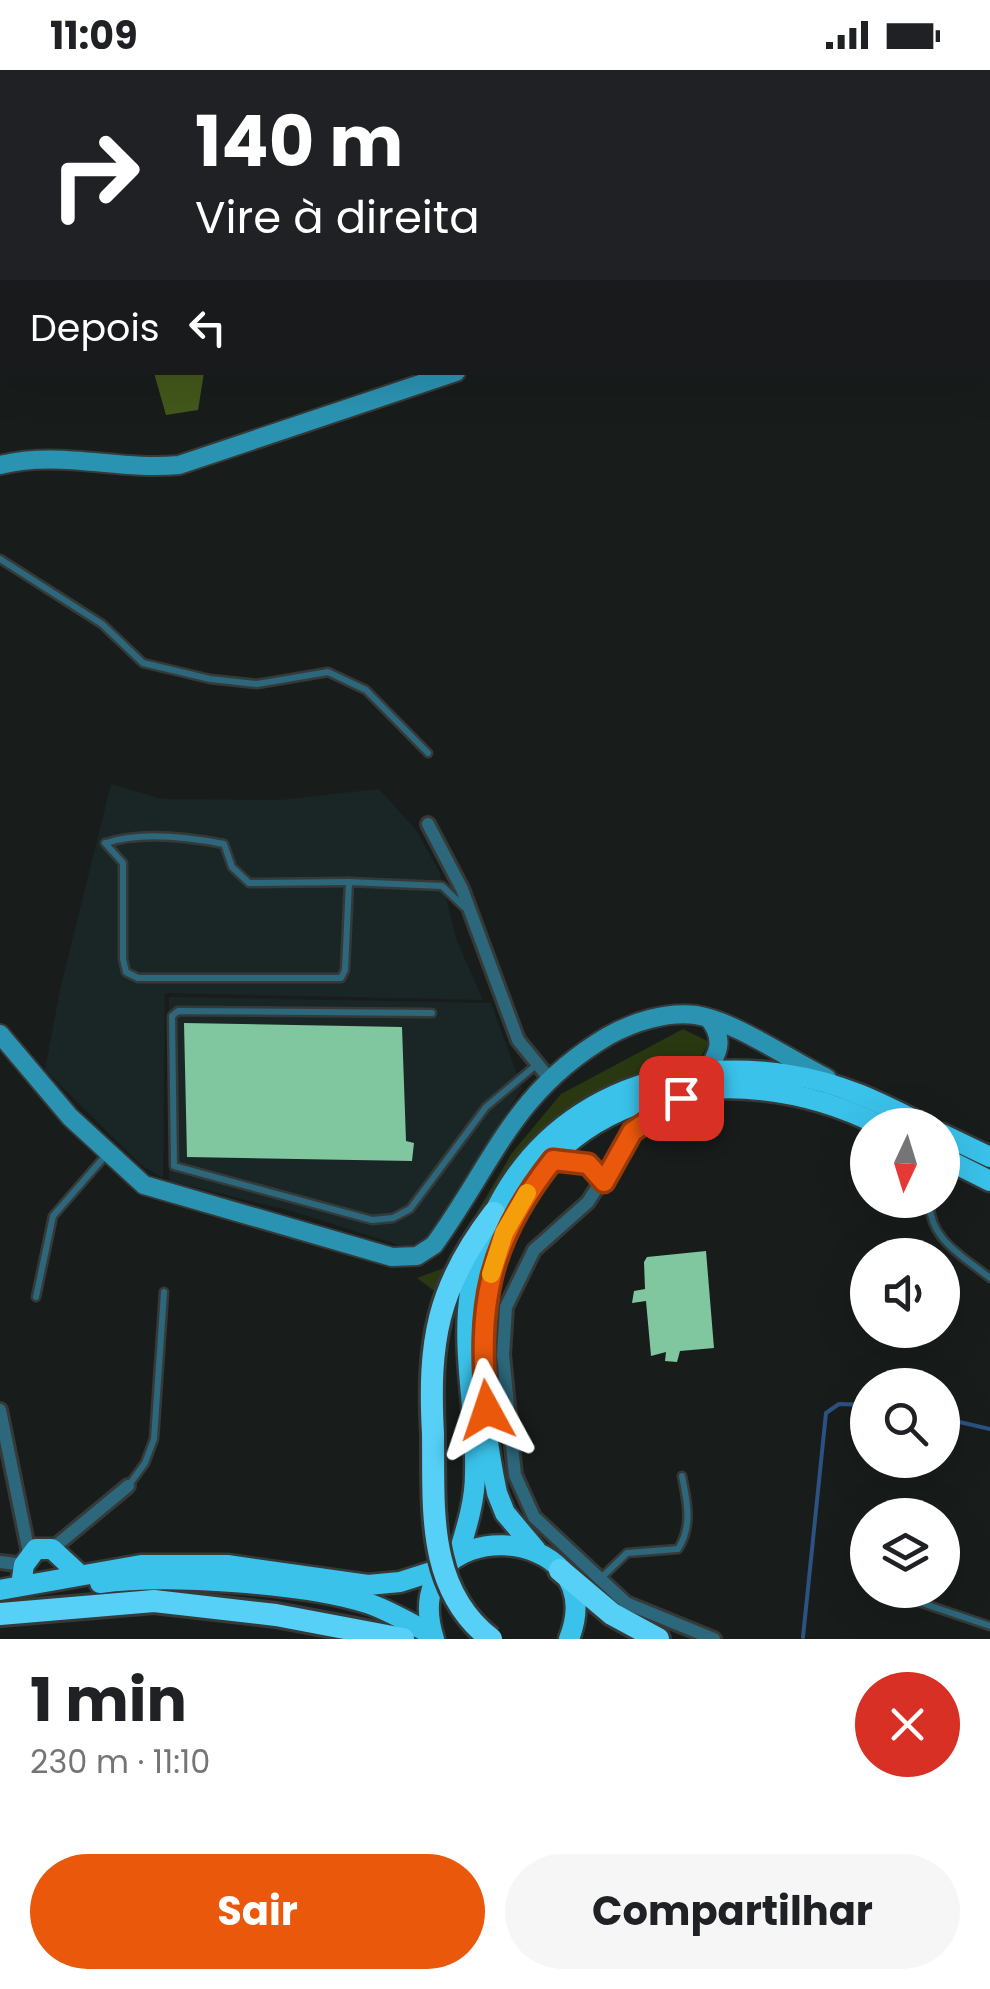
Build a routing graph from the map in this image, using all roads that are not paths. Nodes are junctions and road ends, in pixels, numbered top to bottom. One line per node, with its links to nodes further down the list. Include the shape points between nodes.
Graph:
1 (447, 375): 2 (main road, via 179,465 56,457)
2 (0, 465)
3 (0, 559): 4 (lane, via 102,624 144,663 257,684 328,672 366,690)
4 (428, 753)
5 (428, 824): 7 (street)
6 (349, 882): 6 (lane, via 248,883 232,868 224,844 207,840 136,837 105,844 123,863 123,959 126,972 138,978 340,978); 7 (lane, via 442,886)
7 (470, 913): 11 (street, via 518,1040)
8 (432, 1013): 11 (lane, via 178,1012 172,1016 174,1166 372,1220 393,1218 410,1209 486,1106)
9 (710, 1019): 11 (main road, via 680,1014 622,1028); 12 (main road, via 720,1040); 13 (main road)
10 (0, 1034): 17 (main road)
11 (541, 1072): 17 (main road, via 453,1220 417,1256 392,1257 151,1188)
12 (705, 1080): 13 (highway, via 790,1075); 15 (highway, via 780,1089); 19 (highway, via 612,1115); 22 (street, via 632,1132); 23 (highway, via 618,1091 560,1126 517,1174)
13 (864, 1094): 14 (highway)
14 (891, 1108)
15 (850, 1113)
16 (960, 1143): 18 (highway)
17 (107, 1154): 27 (lane, via 53,1216)
18 (990, 1157)
19 (553, 1160): 22 (street, via 588,1164); 32 (highway, via 504,1233 486,1294 481,1350 497,1493)
20 (960, 1166): 21 (highway)
21 (990, 1181)
22 (604, 1182): 38 (street, via 534,1250 512,1289 503,1340 522,1498)
23 (494, 1213): 33 (highway, via 468,1310 476,1470); 45 (highway, bridge, via 459,1262 438,1312 430,1385 438,1556 459,1606)
24 (933, 1218): 25 (lane, via 941,1240)
25 (990, 1278)
26 (164, 1292): 30 (lane, via 154,1438)
27 (36, 1296)
28 (0, 1410): 36 (street)
29 (682, 1476): 38 (lane, via 689,1511 678,1549 627,1553)
30 (128, 1486): 31 (street)
31 (52, 1549): 36 (highway); 37 (highway)
32 (536, 1550): 33 (highway, via 498,1542); 35 (highway)
33 (453, 1561): 37 (highway, via 386,1584 198,1562); 43 (highway, via 430,1603)
34 (0, 1562): 36 (street)
35 (560, 1570): 46 (highway, via 575,1611); 47 (highway, via 612,1614)
36 (18, 1573): 37 (highway)
37 (79, 1574)
38 (599, 1580): 48 (street, via 645,1614)
39 (0, 1602): 43 (highway, via 109,1582 203,1581 367,1603)
40 (937, 1608): 42 (lane)
41 (0, 1614): 44 (highway, via 154,1601)
42 (990, 1626)
43 (433, 1637)
44 (404, 1639)
45 (491, 1639)
46 (570, 1639)
47 (658, 1639)
48 (714, 1639)

